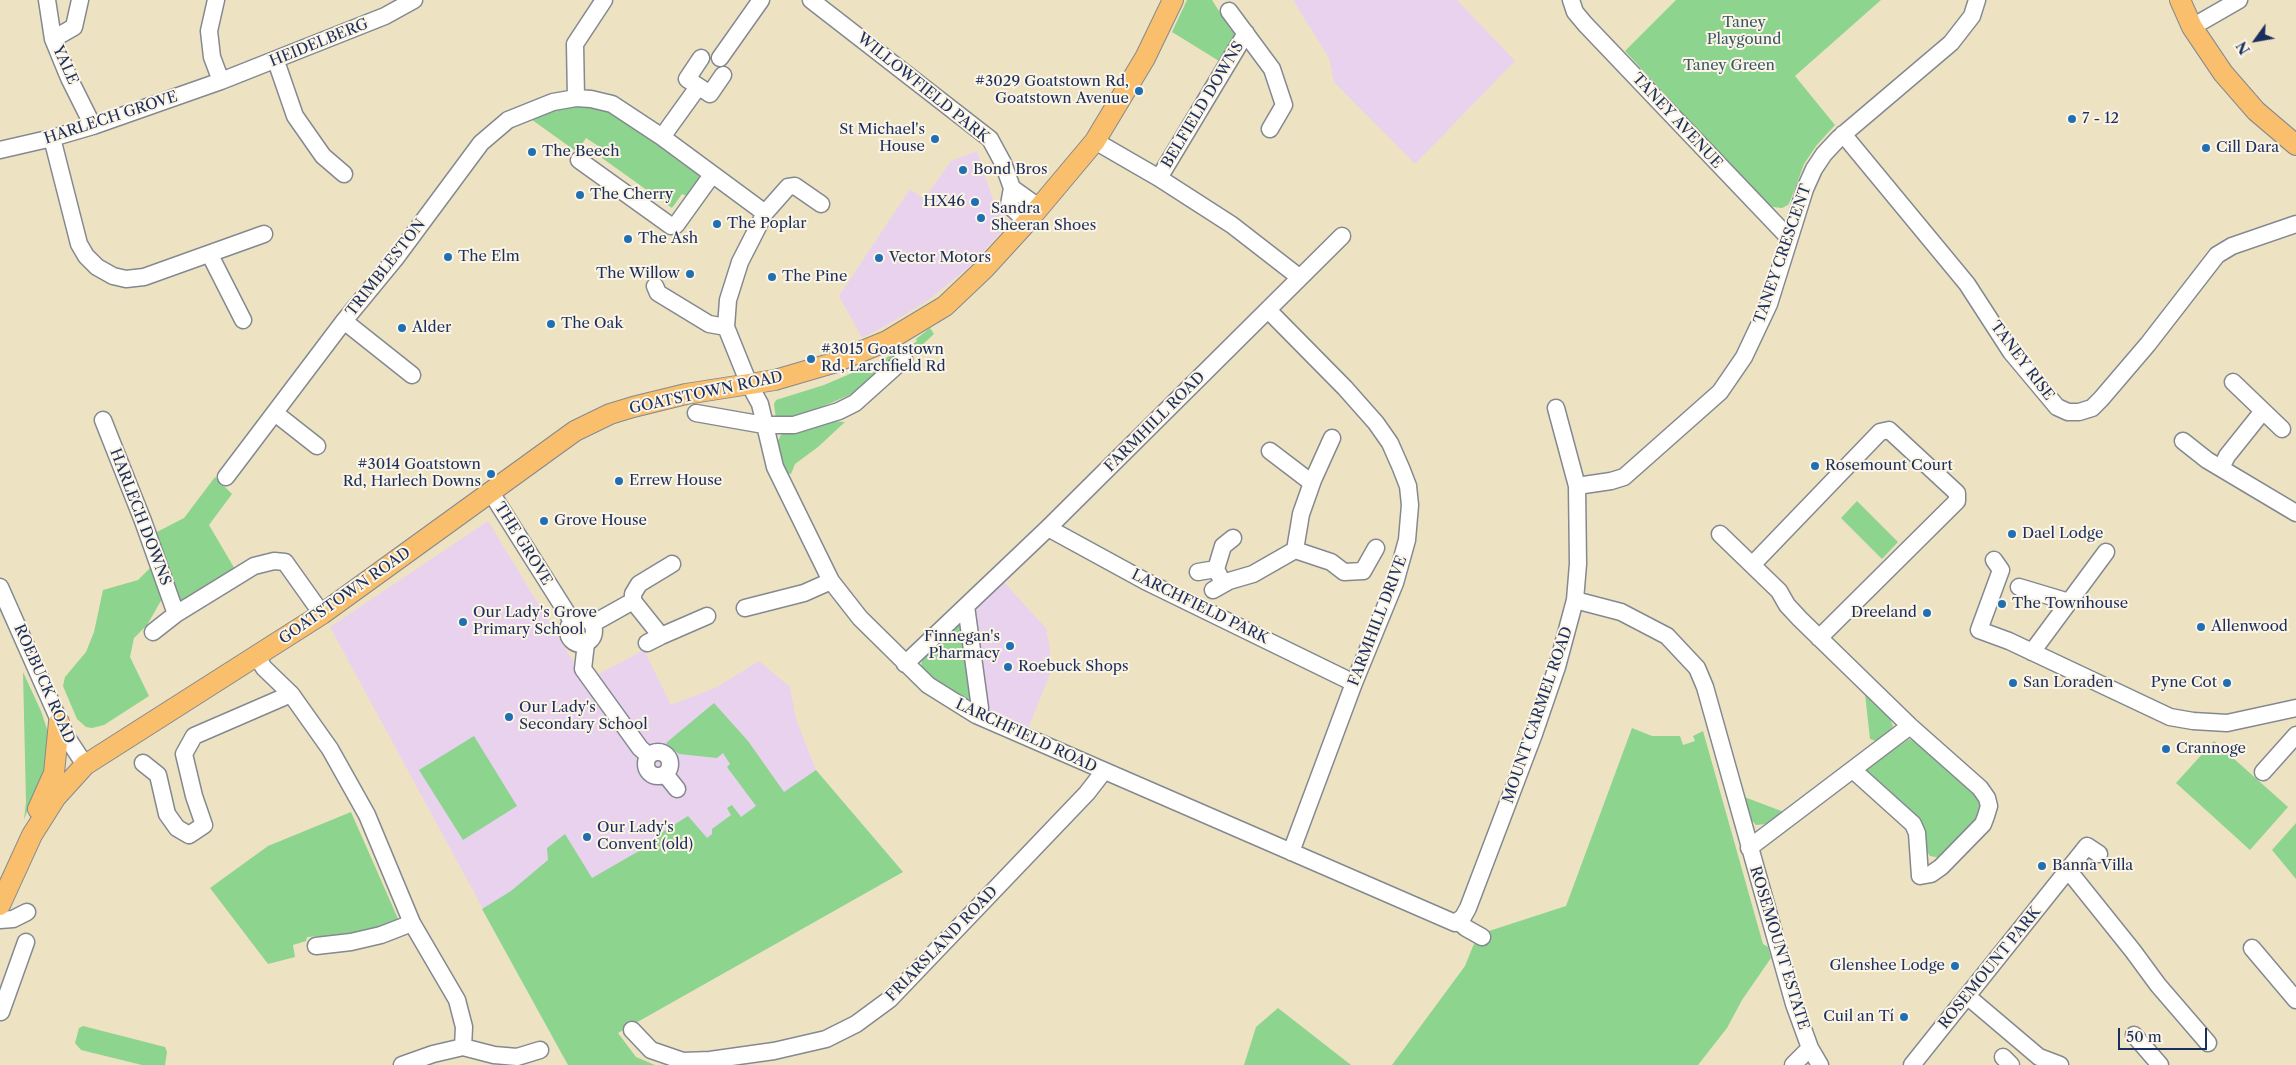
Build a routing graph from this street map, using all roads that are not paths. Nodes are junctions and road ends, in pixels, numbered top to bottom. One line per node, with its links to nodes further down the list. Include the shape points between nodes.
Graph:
1 (47, 0): 16 (street, YALE)
2 (80, 0): 16 (street, via 74,27)
3 (216, 0): 21 (street, via 209,31 212,57)
4 (412, 0): 19 (street, HEIDELBERG, via 385,16)
5 (604, 0): 23 (street, via 574,44)
6 (761, 0): 18 (street)
7 (811, 0): 38 (street, WILLOWFIELD PARK, via 990,139 1012,188 1009,205)
8 (1172, 0): 29 (main road, GOATSTOWN ROAD, via 1145,58)
9 (1572, 0): 42 (street, TANEY AVENUE, via 1575,12 1584,24)
10 (1978, 0): 26 (street, TANEY CRESCENT, via 1972,16 1951,43)
11 (2180, 0): 14 (main road)
12 (2239, 0): 14 (street)
13 (1229, 11): 15 (street, BELFIELD DOWNS)
14 (2192, 26): 30 (main road, via 2240,94)
15 (1246, 33): 25 (street, BELFIELD DOWNS, via 1272,69 1284,105); 35 (street, BELFIELD DOWNS)
16 (53, 39): 24 (street, YALE)
17 (702, 58): 22 (street, via 687,79)
18 (720, 58)
19 (276, 61): 21 (street, HEIDELBERG); 33 (street, via 295,116 323,156)
20 (723, 76): 22 (street, via 710,94)
21 (221, 81): 24 (street, HARLECH GROVE)
22 (698, 87): 27 (street)
23 (576, 98): 27 (street, TRIMBLESTON, via 612,104); 48 (street, TRIMBLESTON, via 553,102 508,120 481,143)
24 (93, 126): 28 (street, HARLECH GROVE)
25 (1270, 128)
26 (1843, 134): 39 (street, TANEY RISE, via 1967,284 2011,352 2057,407 2068,412 2092,408 2101,399 2217,255 2232,246); 42 (street, TANEY CRESCENT, via 1814,169)
27 (662, 137): 34 (street, TRIMBLESTON)
28 (52, 138): 31 (street, HARLECH GROVE); 43 (street, via 79,244 97,267 113,276 144,277)
29 (1095, 141): 35 (street); 38 (main road, GOATSTOWN ROAD)
30 (2296, 145)
31 (0, 150)
32 (579, 160): 34 (street, via 671,226 676,225)
33 (344, 174)
34 (712, 175): 37 (street, TRIMBLESTON)
35 (1159, 178): 44 (street, via 1232,225)
36 (821, 204): 37 (street, via 795,186 788,187)
37 (765, 213): 49 (street, via 740,262 728,300)
38 (1033, 215): 53 (main road, GOATSTOWN ROAD, via 955,298 914,326 833,363)
39 (2296, 224)
40 (264, 234): 43 (street)
41 (1342, 236): 44 (street, FARMHILL ROAD)
42 (1789, 238): 68 (street, TANEY CRESCENT, via 1769,304 1744,358 1720,392 1624,476)
43 (210, 255): 47 (street)
44 (1299, 277): 46 (street, FARMHILL ROAD)
45 (655, 286): 49 (street, via 658,292 709,324)
46 (1269, 310): 71 (street, FARMHILL ROAD); 101 (street, FARMHILL DRIVE, via 1376,423 1390,443 1408,486 1408,540 1395,583)
47 (243, 320)
48 (344, 322): 51 (street); 56 (street, TRIMBLESTON)
49 (726, 327): 53 (street)
50 (904, 359): 59 (street, via 855,403 839,411 794,425)
51 (412, 374)
52 (2233, 382): 55 (street)
53 (749, 384): 59 (street, LARCHFIELD ROAD, via 760,404); 69 (main road, GOATSTOWN ROAD, via 686,394 610,414 575,431)
54 (1556, 408): 68 (street, MOUNT CARMEL ROAD)
55 (2263, 411): 60 (street); 65 (street)
56 (275, 413): 63 (street); 66 (street, TRIMBLESTON)
57 (696, 413): 59 (street)
58 (103, 420): 90 (street, HARLECH DOWNS)
59 (764, 425): 82 (street, LARCHFIELD ROAD, via 775,467)
60 (2282, 429)
61 (1332, 438): 67 (street)
62 (2183, 441): 65 (street)
63 (317, 446)
64 (1270, 451): 67 (street)
65 (2221, 468): 70 (street)
66 (226, 476)
67 (1312, 483): 75 (street, via 1301,514)
68 (1577, 486): 85 (street, MOUNT CARMEL ROAD)
69 (490, 492): 91 (main road, GOATSTOWN ROAD); 93 (street, THE GROVE)
70 (2296, 513)
71 (1048, 528): 88 (street, FARMHILL ROAD); 101 (street, LARCHFIELD PARK, via 1146,582)
72 (1720, 534): 79 (street)
73 (1233, 538): 80 (street, via 1224,546)
74 (1376, 548): 75 (street, via 1363,571 1344,572 1331,562)
75 (1295, 550): 80 (street, via 1253,574 1218,587)
76 (2106, 552): 87 (street)
77 (1994, 560): 98 (street, via 2001,570 1979,630)
78 (672, 564): 86 (street, via 639,584)
79 (1752, 565): 96 (street); 96 (street, via 1880,432 1889,430 1957,493 1957,501)
80 (1216, 569): 81 (street)
81 (1198, 572)
82 (831, 581): 89 (street, via 804,593); 100 (street, LARCHFIELD ROAD, via 860,618)
83 (0, 587): 105 (street, ROEBUCK ROAD)
84 (2019, 587): 87 (street)
85 (1575, 600): 117 (street, ROSEMOUNT ESTATE, via 1621,612 1667,636 1697,668); 124 (street, MOUNT CARMEL ROAD, via 1534,734 1468,908)
86 (633, 601): 92 (street, via 654,640); 94 (street)
87 (2069, 602): 98 (street)
88 (966, 606): 100 (street, FARMHILL ROAD); 104 (street, via 980,708)
89 (745, 608)
90 (176, 614): 91 (street, via 254,566 274,561 284,562); 95 (street)
91 (322, 614): 99 (main road, GOATSTOWN ROAD)
92 (707, 616)
93 (572, 621): 94 (street, via 583,618); 97 (street, THE GROVE, via 568,637 574,643)
94 (592, 624): 97 (street, via 593,637)
95 (153, 632)
96 (1819, 638): 106 (street)
97 (586, 643): 114 (street, via 583,670 649,756 648,771 654,775 665,774)
98 (2032, 652): 103 (street, via 2170,717 2227,722)
99 (257, 657): 102 (street); 110 (main road, GOATSTOWN ROAD)
100 (904, 664): 104 (street, LARCHFIELD ROAD, via 928,685)
101 (1354, 683): 118 (street, FARMHILL DRIVE)
102 (291, 694): 108 (street, via 194,736 184,754 204,825 189,836 177,828 167,814 158,775); 125 (street, via 330,749 367,815)
103 (2296, 708)
104 (976, 715): 109 (street, LARCHFIELD ROAD)
105 (59, 722): 110 (street, ROEBUCK ROAD, via 74,752); 116 (main road, via 54,773 41,797)
106 (1910, 726): 111 (street, ROSEMOUNT ESTATE); 111 (street, via 1980,788 1989,806 1982,824 1931,874 1920,876 1917,833 1913,824)
107 (2296, 735): 113 (street)
108 (143, 763)
109 (1086, 763): 112 (street, LARCHFIELD ROAD); 115 (street, via 1083,769)
110 (85, 765): 116 (main road, via 56,797)
111 (1853, 770): 117 (street, ROSEMOUNT ESTATE)
112 (1104, 771): 115 (street, FRIARSLAND ROAD); 118 (street, LARCHFIELD ROAD)
113 (2263, 772)
114 (677, 789)
115 (1087, 793): 133 (street, FRIARSLAND ROAD, via 890,999 856,1024 826,1039 774,1051 682,1062 651,1050)
116 (32, 835): 121 (main road)
117 (1749, 848): 137 (street, ROSEMOUNT ESTATE)
118 (1291, 852): 124 (street, LARCHFIELD ROAD)
119 (2099, 854): 120 (street, ROSEMOUNT PARK, via 2087,846)
120 (2068, 870): 130 (street, ROSEMOUNT PARK); 135 (street)
121 (0, 905)
122 (27, 912): 123 (street, via 13,919)
123 (0, 920)
124 (1456, 922): 126 (street, LARCHFIELD ROAD)
125 (412, 923): 128 (street, via 381,935); 136 (street, via 457,1000 464,1027)
126 (1482, 937)
127 (26, 942): 132 (street)
128 (316, 946)
129 (2252, 948): 131 (street)
130 (1967, 996): 142 (street, ROSEMOUNT PARK); 143 (street, via 2039,1057)
131 (2296, 1000)
132 (3, 1001)
133 (632, 1030)
134 (2134, 1036): 144 (street)
135 (2208, 1043)
136 (463, 1047): 138 (street, via 517,1057); 139 (street)
137 (1810, 1048): 140 (street, ROSEMOUNT ESTATE); 141 (street, ROSEMOUNT ESTATE)
138 (540, 1050)
139 (402, 1065)
140 (1793, 1065)
141 (1820, 1065)
142 (1912, 1065)
143 (2060, 1065)
144 (2160, 1065)

